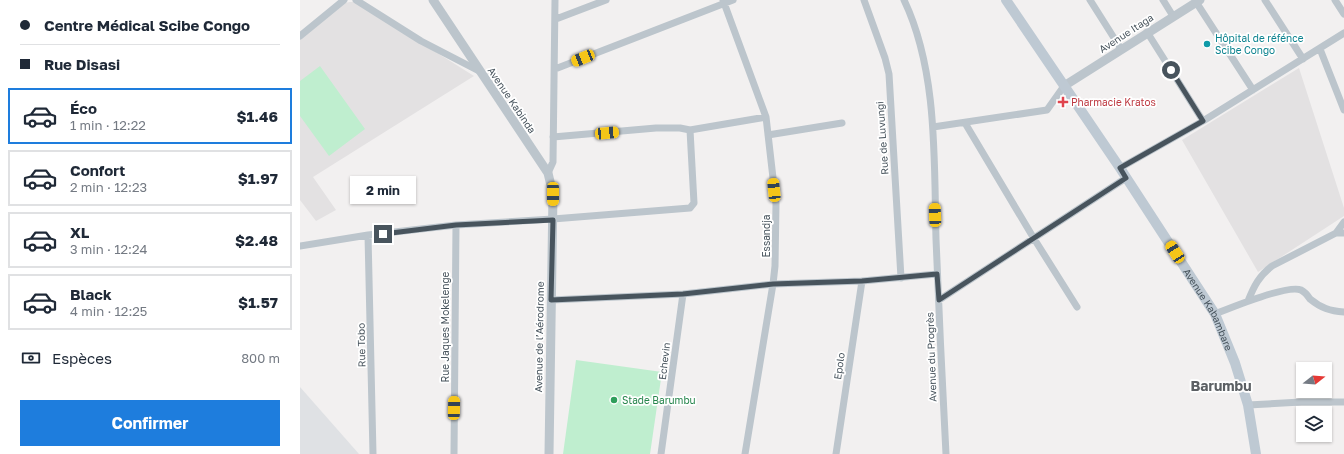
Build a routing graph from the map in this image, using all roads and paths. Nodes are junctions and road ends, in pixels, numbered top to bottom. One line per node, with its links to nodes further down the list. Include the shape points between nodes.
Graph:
1 (344, 0): 21 (street)
2 (358, 0): 26 (street, via 421,41)
3 (433, 0): 26 (street, Avenue Kabinda)
4 (555, 0): 18 (street)
5 (606, 0): 18 (street)
6 (733, 0): 14 (street)
7 (864, 0): 49 (street, Rue de Luvungi, via 885,58 888,74)
8 (904, 0): 34 (street, Avenue du Progrès, via 923,60)
9 (1006, 0): 27 (main road, Avenue Kabambare)
10 (1090, 0): 23 (street)
11 (1164, 0): 17 (street)
12 (1265, 0): 24 (street)
13 (1335, 0): 16 (street)
14 (723, 1): 25 (street); 30 (street, Essandja)
15 (1198, 1): 17 (street, Avenue Itaga); 28 (street)
16 (1344, 14)
17 (1174, 16): 19 (street, Avenue Itaga)
18 (556, 19): 25 (street)
19 (1147, 32): 23 (street, Avenue Itaga); 31 (street)
20 (1344, 33): 22 (street)
21 (300, 36)
22 (1320, 48): 24 (street); 29 (street)
23 (1121, 49): 27 (street, Avenue Itaga)
24 (1303, 59): 28 (street)
25 (554, 69): 37 (street)
26 (479, 71): 39 (street, Avenue Kabinda)
27 (1064, 86): 33 (street, via 1048,110); 38 (main road, Avenue Kabambare)
28 (1253, 90): 31 (street)
29 (1344, 110)
30 (766, 117): 35 (street); 36 (street, Essandja)
31 (1203, 121): 38 (street)
32 (842, 123): 36 (street)
33 (965, 123): 34 (street); 46 (street)
34 (932, 127): 48 (street, Avenue du Progrès)
35 (690, 130): 37 (street, via 656,128); 41 (street, via 694,203 690,208)
36 (768, 135): 51 (street, Essandja, via 776,204 776,266)
37 (553, 137): 39 (street, via 553,162)
38 (1120, 168): 40 (main road, Avenue Kabambare)
39 (548, 173): 41 (street, Avenue Kabinda, via 553,194)
40 (1126, 178): 46 (street); 58 (main road, Avenue Kabambare)
41 (553, 220): 43 (street); 53 (street, Avenue de l’Aérodrome)
42 (1344, 222): 44 (street)
43 (456, 225): 45 (street); 62 (street, Rue Jaques Mokelenge)
44 (1340, 233): 55 (street, via 1262,273)
45 (368, 235): 47 (street); 61 (street, Rue Tobo)
46 (1033, 238): 54 (street); 56 (street)
47 (300, 246)
48 (937, 274): 49 (street); 54 (street, Avenue du Progrès)
49 (901, 278): 50 (street)
50 (862, 281): 51 (street); 66 (street, Epolo)
51 (773, 284): 52 (street); 65 (street, Essandja)
52 (683, 294): 53 (street); 64 (street, Echevin)
53 (551, 300): 63 (street, Avenue de l’Aérodrome)
54 (939, 300): 67 (street, Avenue du Progrès)
55 (1248, 301): 57 (street, via 1293,288 1302,290 1317,305 1330,311); 58 (street)
56 (1077, 306)
57 (1344, 312)
58 (1215, 314): 60 (main road, Avenue Kabambare, via 1233,357)
59 (1344, 402): 60 (street)
60 (1248, 406): 68 (main road, Avenue Kabambare)
61 (373, 454)
62 (454, 454)
63 (549, 454)
64 (661, 454)
65 (745, 454)
66 (836, 454)
67 (946, 454)
68 (1256, 454)

